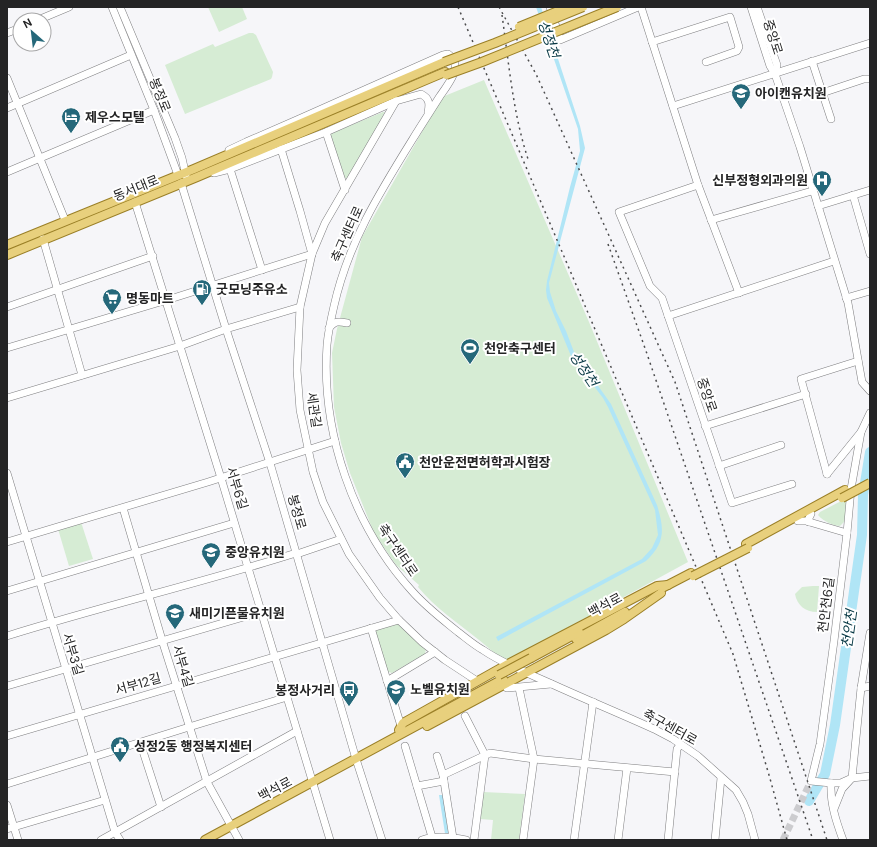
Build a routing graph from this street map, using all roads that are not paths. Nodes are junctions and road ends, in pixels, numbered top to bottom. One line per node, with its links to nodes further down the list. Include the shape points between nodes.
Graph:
1 (69, 7): 13 (street)
2 (112, 7): 18 (street, 봉정로)
3 (120, 7): 39 (street, 봉정로, via 175,138)
4 (563, 7): 14 (street, via 559,14)
5 (568, 7): 20 (main road, bridge)
6 (583, 7): 20 (main road, bridge)
7 (602, 7): 26 (main road, bridge)
8 (617, 7): 26 (main road, bridge)
9 (639, 7): 15 (street); 16 (street)
10 (751, 7): 22 (street, 중앙로, via 770,66)
11 (757, 7): 22 (street, 중앙로, via 777,65)
12 (552, 8): 14 (street); 15 (street, via 560,40)
13 (52, 14)
14 (560, 21): 15 (street, via 567,31)
15 (576, 33)
16 (652, 42): 21 (street, via 730,17 739,47 737,51); 29 (street)
17 (870, 43): 19 (street)
18 (131, 55): 28 (street); 31 (street, 봉정로)
19 (812, 61): 22 (street); 25 (street)
20 (444, 62): 39 (main road, 동서대로, via 268,137)
21 (706, 62)
22 (775, 74): 29 (street, 중앙로); 43 (street, 중앙로)
23 (7, 78): 28 (street)
24 (867, 79): 25 (street)
25 (822, 93): 33 (street)
26 (385, 98): 35 (main road, 동서대로)
27 (396, 101): 32 (street, via 421,94 426,97 429,104); 34 (street); 41 (street, 세관길)
28 (18, 103): 30 (street); 36 (street)
29 (673, 106): 40 (street)
30 (7, 108)
31 (154, 110): 36 (street); 39 (street, 봉정로)
32 (428, 114): 39 (street, 축구센터로, via 455,71 455,63 448,54 246,142); 67 (street, 축구센터로, via 361,226 337,292)
33 (831, 119)
34 (326, 132): 35 (street); 41 (street)
35 (277, 147): 37 (street); 39 (main road, 동서대로); 51 (street)
36 (39, 158): 38 (street); 47 (street)
37 (230, 169): 39 (street); 56 (street)
38 (7, 172)
39 (187, 176): 45 (main road, 동서대로); 47 (main road, 동서대로); 57 (street, 봉정로, via 184,192)
40 (698, 185): 48 (street); 65 (street, 중앙로, via 619,212 650,286 662,298)
41 (345, 190): 51 (street, 세관길, via 325,223)
42 (870, 190): 44 (street)
43 (812, 191): 46 (street, 중앙로); 48 (street)
44 (853, 195): 46 (street); 52 (street)
45 (135, 202): 49 (main road, 동서대로); 54 (street, 서부6길)
46 (818, 206): 55 (street, 중앙로)
47 (65, 220): 50 (main road, 동서대로)
48 (711, 220): 60 (street)
49 (43, 240): 53 (main road, 동서대로); 58 (street)
50 (7, 244)
51 (312, 254): 56 (street); 64 (street, 세관길)
52 (870, 254)
53 (7, 255)
54 (153, 256): 58 (street); 62 (street, 서부6길)
55 (834, 261): 60 (street); 61 (street, 중앙로)
56 (262, 270): 57 (street)
57 (213, 286): 62 (street); 69 (street, 봉정로)
58 (57, 290): 63 (street); 68 (street)
59 (870, 291): 61 (street)
60 (739, 293): 65 (street)
61 (846, 298): 72 (street, 중앙로)
62 (166, 300): 68 (street); 70 (street, 서부6길)
63 (7, 307)
64 (300, 307): 69 (street); 82 (street, 세관길, via 297,370 300,410)
65 (668, 316): 78 (street, 중앙로)
66 (347, 323): 67 (street, via 334,322)
67 (329, 328): 80 (street, 축구센터로, via 326,358)
68 (70, 329): 71 (street); 73 (street)
69 (226, 329): 70 (street); 83 (street, 봉정로)
70 (180, 346): 73 (street); 87 (street, 서부6길)
71 (7, 348)
72 (858, 361): 74 (street, 중앙로, via 862,382); 75 (street, 천안천6길, via 801,379)
73 (82, 375): 76 (street)
74 (870, 391)
75 (806, 394): 78 (street, 중앙로); 79 (street, 천안천6길, via 827,474)
76 (7, 398)
77 (870, 412): 79 (street, 천안천6길)
78 (705, 426): 84 (street)
79 (861, 432): 94 (street, 천안천6길, via 851,489)
80 (335, 441): 82 (street); 119 (street, 축구센터로, via 345,478 374,540 404,581 429,608 482,650)
81 (781, 445): 84 (street)
82 (308, 450): 83 (street); 96 (street, 세관길, via 323,502)
83 (270, 463): 87 (street); 100 (street, 봉정로)
84 (719, 466): 89 (street, via 732,503)
85 (7, 472): 95 (street, 서부3길)
86 (870, 477): 90 (main road)
87 (221, 478): 91 (street); 93 (street, 서부6길)
88 (870, 483): 90 (main road, bridge)
89 (792, 484)
90 (844, 494): 92 (main road); 98 (main road)
91 (123, 508): 95 (street); 99 (street, 서부4길)
92 (810, 518): 94 (street); 98 (main road, via 798,521)
93 (234, 523): 99 (street); 101 (street, 서부6길)
94 (847, 533): 156 (street, 천안천6길, via 821,737 812,781)
95 (26, 537): 97 (street); 103 (street, 서부3길)
96 (341, 539): 100 (street); 109 (street, 세관길, via 348,554 368,582)
97 (7, 542)
98 (747, 546): 102 (main road, bridge)
99 (136, 552): 103 (street); 107 (street, 서부4길)
100 (296, 553): 101 (street); 115 (street, 봉정로)
101 (248, 568): 107 (street); 108 (street, 서부6길)
102 (692, 575): 104 (main road, 백석로); 106 (main road, 백석로)
103 (39, 581): 105 (street); 110 (street, 서부3길)
104 (668, 585): 118 (main road, 백석로); 119 (main road, via 656,586)
105 (7, 591)
106 (661, 593): 118 (main road, 백석로); 121 (main road, via 624,619)
107 (149, 596): 110 (street); 114 (street, 서부4길)
108 (261, 612): 114 (street); 117 (street, 서부6길)
109 (399, 620): 111 (street, 서부12길); 116 (street, 세관길)
110 (51, 622): 113 (street); 120 (street, 서부3길)
111 (371, 628): 115 (street, 서부12길); 122 (street)
112 (870, 633): 130 (street)
113 (7, 636)
114 (162, 640): 120 (street); 126 (street, 서부4길)
115 (322, 642): 117 (street, 서부12길); 145 (street, 봉정로)
116 (435, 652): 122 (street); 123 (street, 세관길)
117 (275, 657): 126 (street, 서부12길); 131 (street, 서부6길)
118 (533, 660): 136 (main road, 백석로)
119 (508, 664): 121 (street, 축구센터로); 123 (main road)
120 (65, 669): 125 (street); 133 (street, 서부3길)
121 (526, 673): 124 (street, 축구센터로); 136 (main road, via 414,733 407,735)
122 (387, 680): 136 (street)
123 (477, 681): 136 (main road, via 410,719)
124 (552, 684): 129 (street); 132 (street, 축구센터로)
125 (7, 686)
126 (176, 686): 133 (street, 서부12길); 135 (street, 서부4길)
127 (870, 686): 130 (street)
128 (507, 688): 129 (street)
129 (519, 688): 146 (street)
130 (861, 688): 153 (street)
131 (287, 697): 135 (street); 137 (street, 서부6길)
132 (593, 702): 140 (street, 축구센터로, via 654,729); 147 (street)
133 (79, 714): 138 (street, 서부12길); 144 (street, 서부3길)
134 (465, 716): 142 (street)
135 (189, 727): 139 (street); 154 (street, 서부4길)
136 (400, 730): 145 (main road, 백석로)
137 (297, 731): 154 (street); 155 (street, 서부6길)
138 (7, 736)
139 (140, 742): 144 (street); 161 (street)
140 (680, 745): 149 (street); 152 (street, 축구센터로, via 698,756)
141 (405, 746): 158 (street)
142 (485, 755): 146 (street, via 490,753); 151 (street); 177 (street)
143 (437, 756): 151 (street)
144 (92, 758): 157 (street); 159 (street, 서부3길)
145 (356, 758): 155 (main road, 백석로); 174 (street, 봉정로)
146 (534, 759): 147 (street); 178 (street)
147 (584, 763): 148 (street); 179 (street)
148 (627, 768): 149 (street); 180 (street)
149 (675, 772): 181 (street)
150 (870, 776): 153 (street)
151 (444, 778): 158 (street); 167 (street)
152 (721, 778): 182 (street); 183 (street, 축구센터로, via 736,790 743,802)
153 (852, 778): 156 (street, via 841,783); 162 (street, via 842,789)
154 (207, 782): 161 (street); 163 (street, 서부4길)
155 (312, 783): 163 (main road, 백석로); 173 (street, 서부6길)
156 (830, 783): 162 (street)
157 (7, 784)
158 (417, 786): 166 (street)
159 (105, 800): 164 (street); 165 (street, 서부3길)
160 (7, 806): 164 (street)
161 (161, 807): 165 (street)
162 (834, 812): 184 (street)
163 (232, 826): 171 (main road, 백석로); 172 (street, 서부4길)
164 (10, 828): 168 (street)
165 (115, 832): 169 (street); 170 (street, 서부3길)
166 (432, 837): 167 (street); 175 (street)
167 (452, 838): 176 (street)
168 (18, 840)
169 (101, 840)
170 (120, 840)
171 (206, 840)
172 (240, 840)
173 (330, 840)
174 (382, 840)
175 (422, 840)
176 (466, 840)
177 (474, 840)
178 (523, 840)
179 (574, 840)
180 (618, 840)
181 (668, 840)
182 (715, 840)
183 (755, 840)
184 (843, 840)

